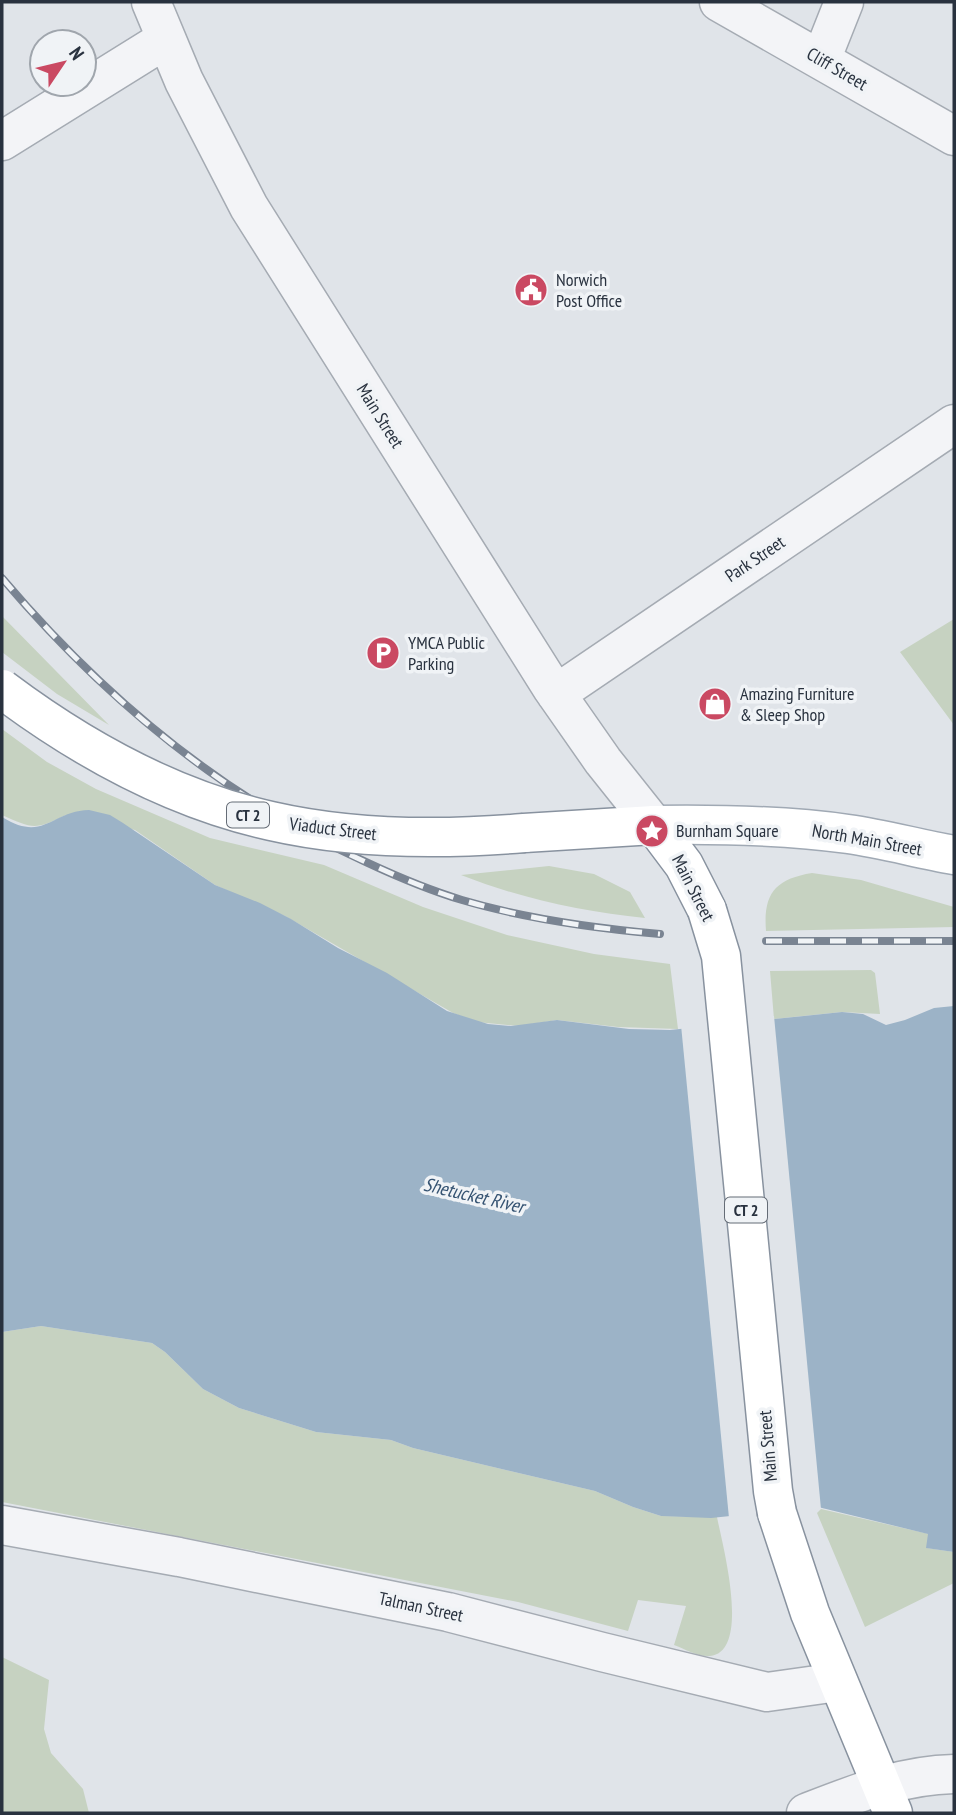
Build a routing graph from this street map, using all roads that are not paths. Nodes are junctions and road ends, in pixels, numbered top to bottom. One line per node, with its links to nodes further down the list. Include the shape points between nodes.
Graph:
1 (151, 2): 4 (street, Main Street)
2 (719, 2): 5 (street, Cliff Street)
3 (844, 2): 5 (street)
4 (166, 40): 7 (street); 10 (street, Main Street, via 249,206)
5 (821, 60): 6 (street, Cliff Street)
6 (954, 136)
7 (2, 141)
8 (954, 424): 10 (street, Park Street)
9 (2, 689): 11 (main road, Viaduct Street / CT 2, bridge, via 120,765 262,819 406,837 461,838)
10 (556, 694): 11 (street, Main Street)
11 (654, 825): 12 (main road, North Main Street, via 800,829); 14 (main road, Main Street / CT 2, bridge, via 684,865 707,910 721,956 771,1478 800,1585)
12 (954, 855)
13 (2, 1525): 14 (street, Talman Street, via 448,1612 767,1692)
14 (838, 1682): 16 (main road, Main Street / CT 2)
15 (954, 1774): 16 (street, via 930,1775)
16 (887, 1799): 17 (street)
17 (806, 1813)

